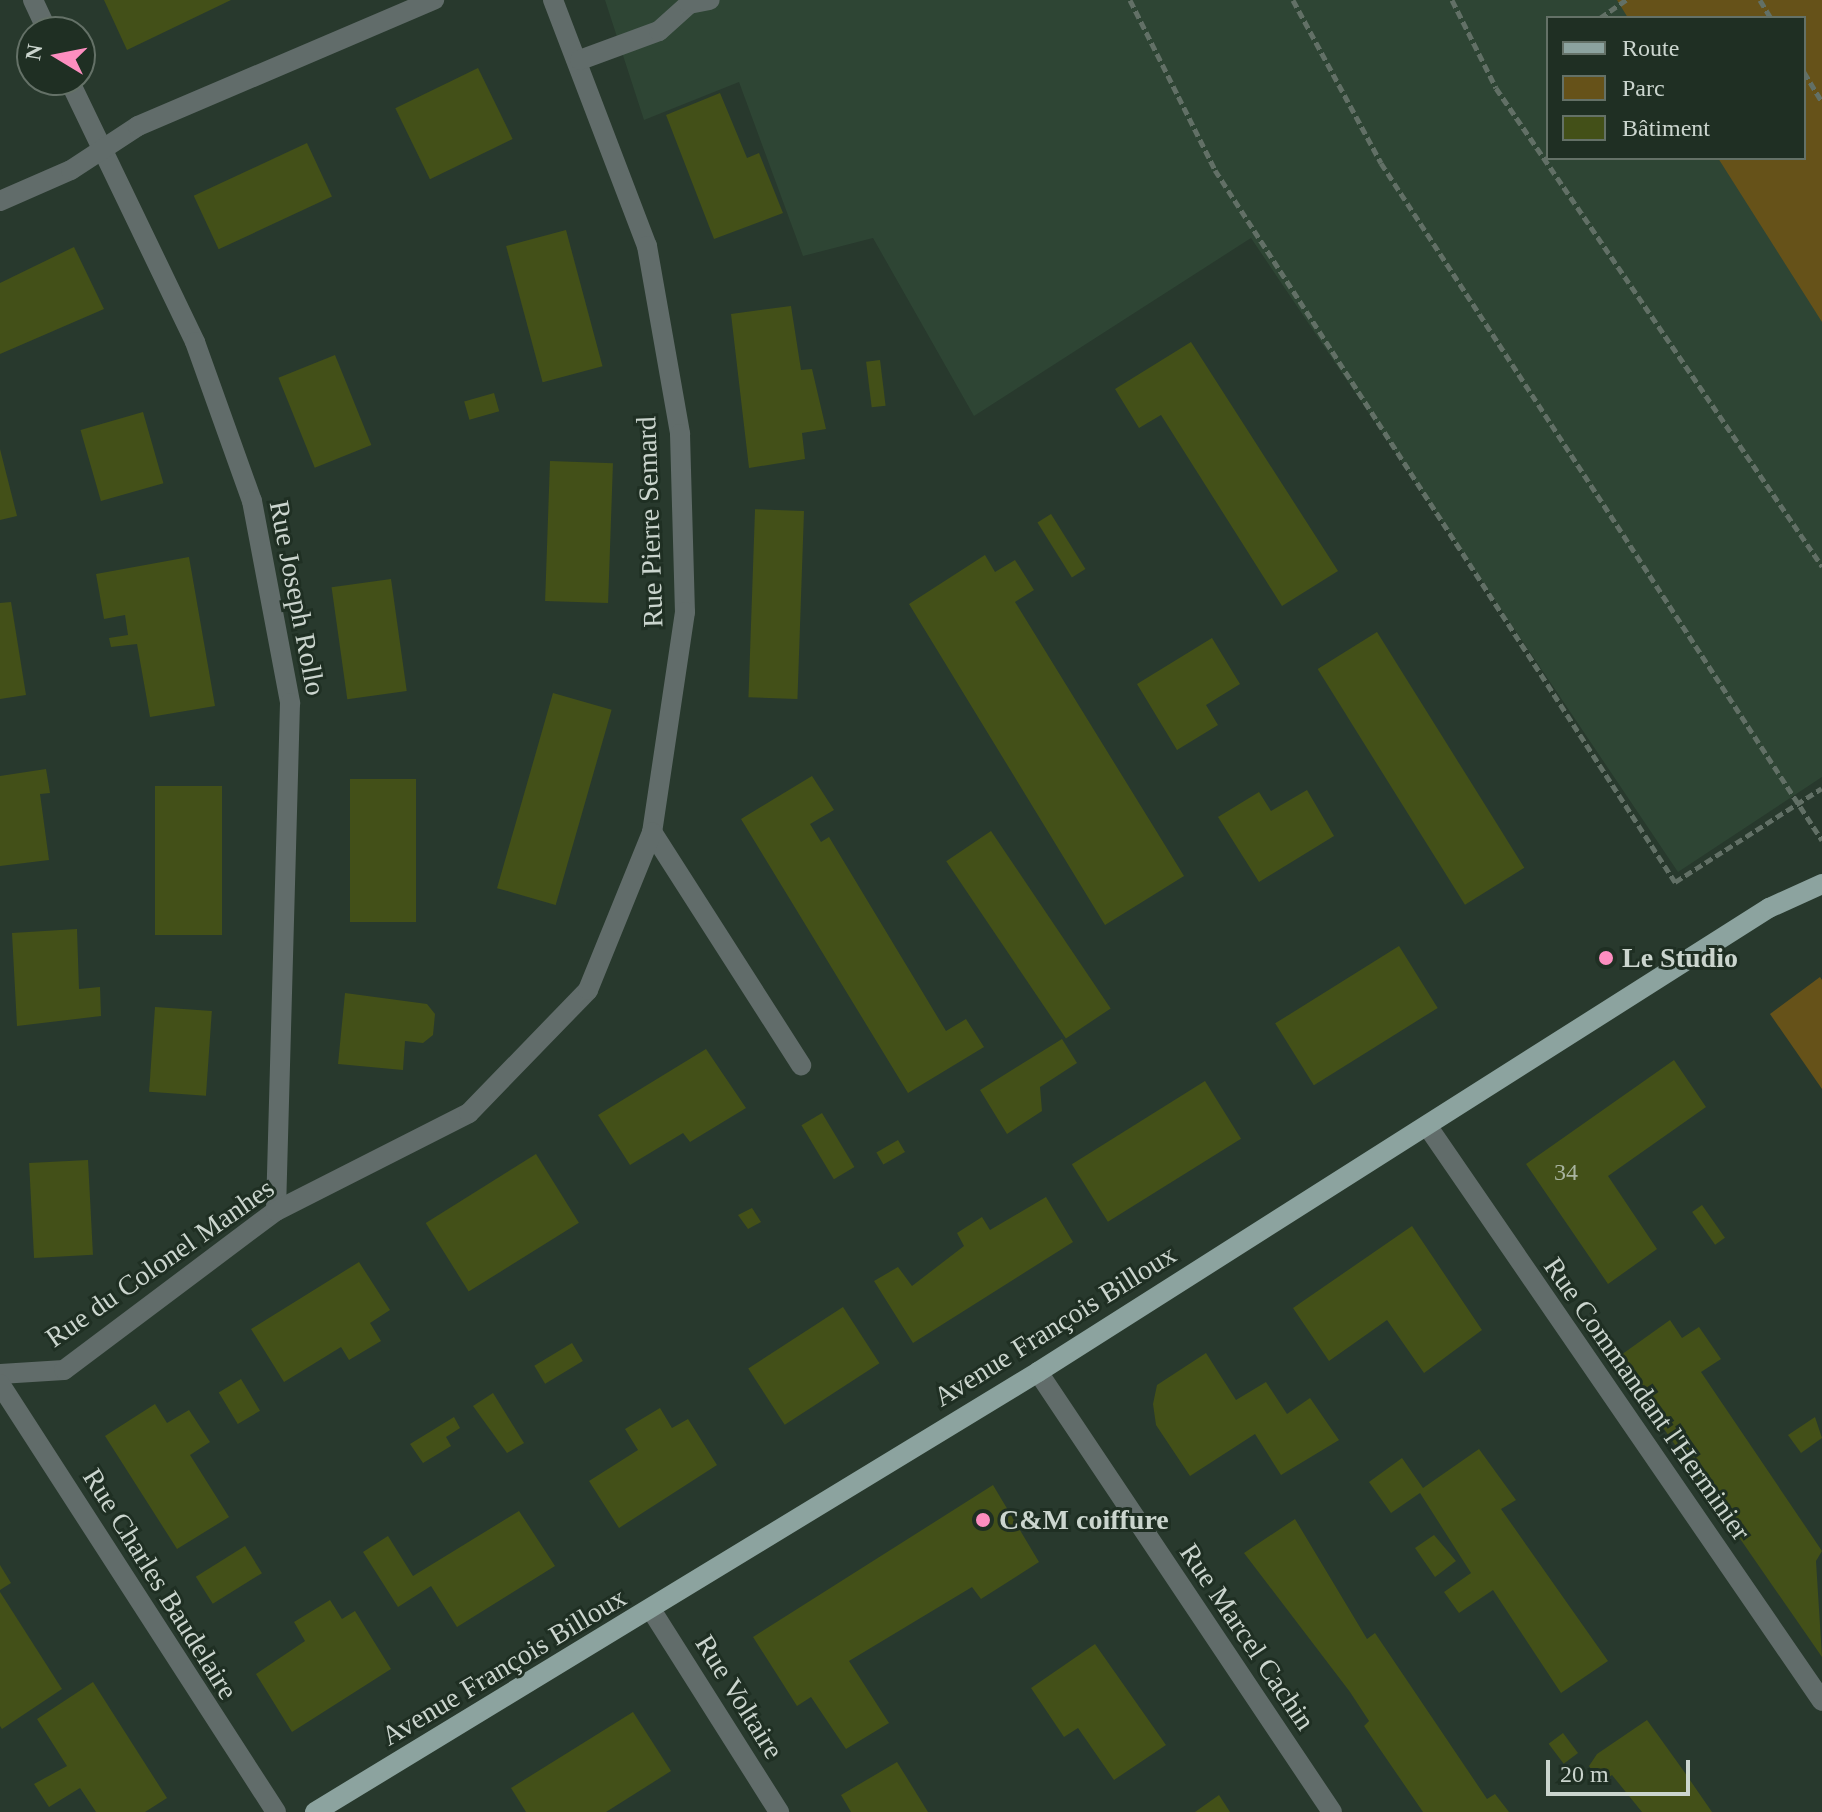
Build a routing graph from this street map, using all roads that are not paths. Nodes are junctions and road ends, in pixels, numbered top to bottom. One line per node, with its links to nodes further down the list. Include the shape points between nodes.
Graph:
1 (434, 0): 6 (street, via 138,126)
2 (553, 0): 4 (street, Rue Pierre Semard)
3 (710, 0): 4 (street, via 689,4 659,31)
4 (580, 60): 8 (street, Rue Pierre Semard, via 647,246 680,434 685,612)
5 (76, 96): 6 (street, Rue Joseph Rollo)
6 (102, 152): 7 (street); 12 (street, Rue Joseph Rollo, via 195,342 252,501 290,703)
7 (0, 201)
8 (652, 832): 10 (street); 12 (street, Rue du Colonel Manhes, via 588,990 469,1113)
9 (1822, 884): 11 (main road, Avenue François Billoux, via 1769,908)
10 (801, 1065)
11 (1428, 1127): 13 (main road, Avenue François Billoux); 17 (street, Rue Commandant l'Herminier)
12 (276, 1211): 14 (street, Rue du Colonel Manhes, via 64,1370)
13 (1038, 1372): 16 (main road, Avenue François Billoux); 21 (street, Rue Marcel Cachin)
14 (0, 1374)
15 (0, 1384): 18 (street, Rue Charles Baudelaire)
16 (652, 1611): 19 (main road, Avenue François Billoux); 20 (street, Rue Voltaire)
17 (1822, 1701)
18 (276, 1812)
19 (315, 1812)
20 (779, 1812)
21 (1332, 1812)

